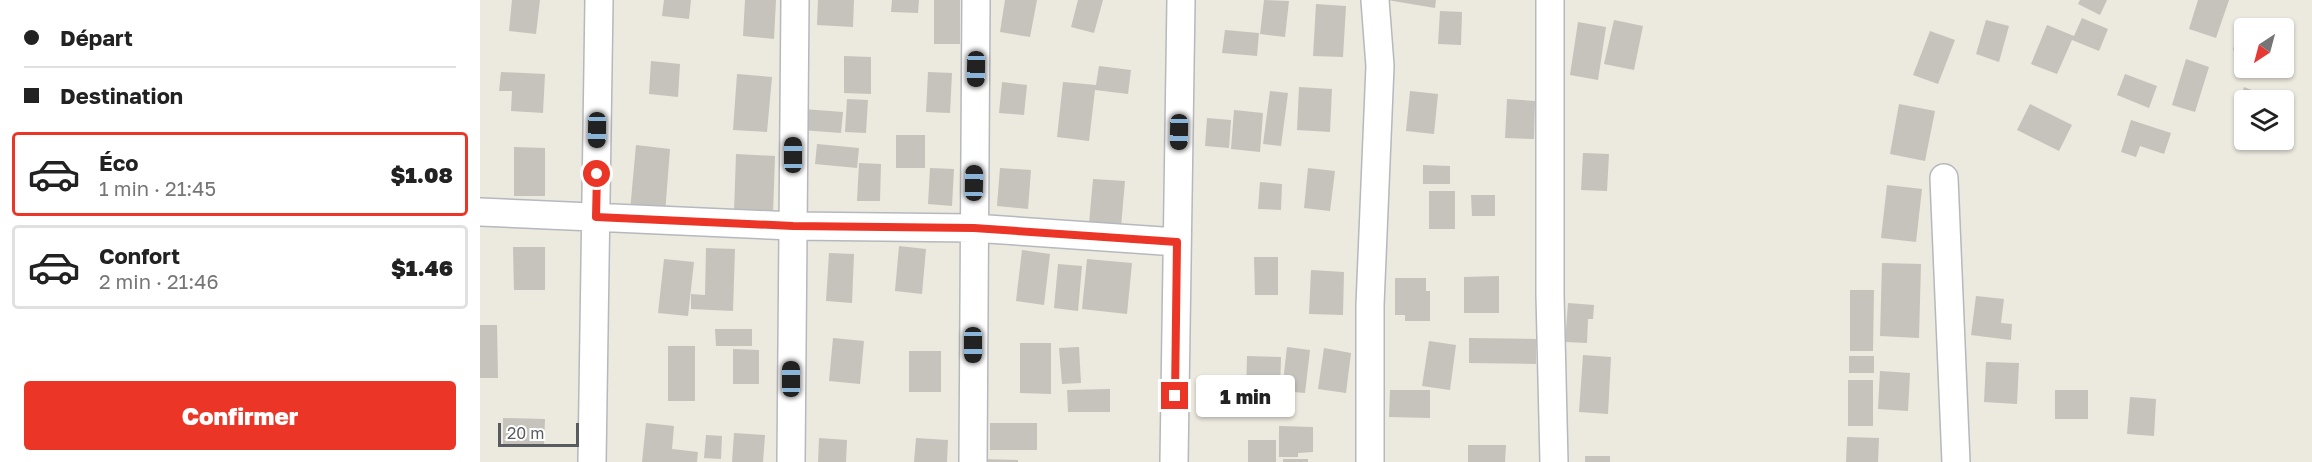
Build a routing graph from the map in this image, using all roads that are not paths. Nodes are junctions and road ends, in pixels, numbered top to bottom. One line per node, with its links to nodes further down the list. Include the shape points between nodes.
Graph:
1 (599, 0): 9 (street)
2 (795, 0): 10 (street)
3 (976, 0): 11 (street)
4 (1181, 0): 12 (street)
5 (1375, 0): 17 (street, via 1380,66 1370,305)
6 (1550, 0): 18 (street)
7 (1944, 178): 19 (street)
8 (480, 212): 9 (street)
9 (596, 217): 10 (street); 13 (street)
10 (793, 226): 11 (street); 14 (street)
11 (974, 228): 12 (street); 15 (street)
12 (1177, 242): 16 (street)
13 (592, 462)
14 (791, 462)
15 (973, 462)
16 (1174, 462)
17 (1370, 462)
18 (1554, 462)
19 (1956, 462)

